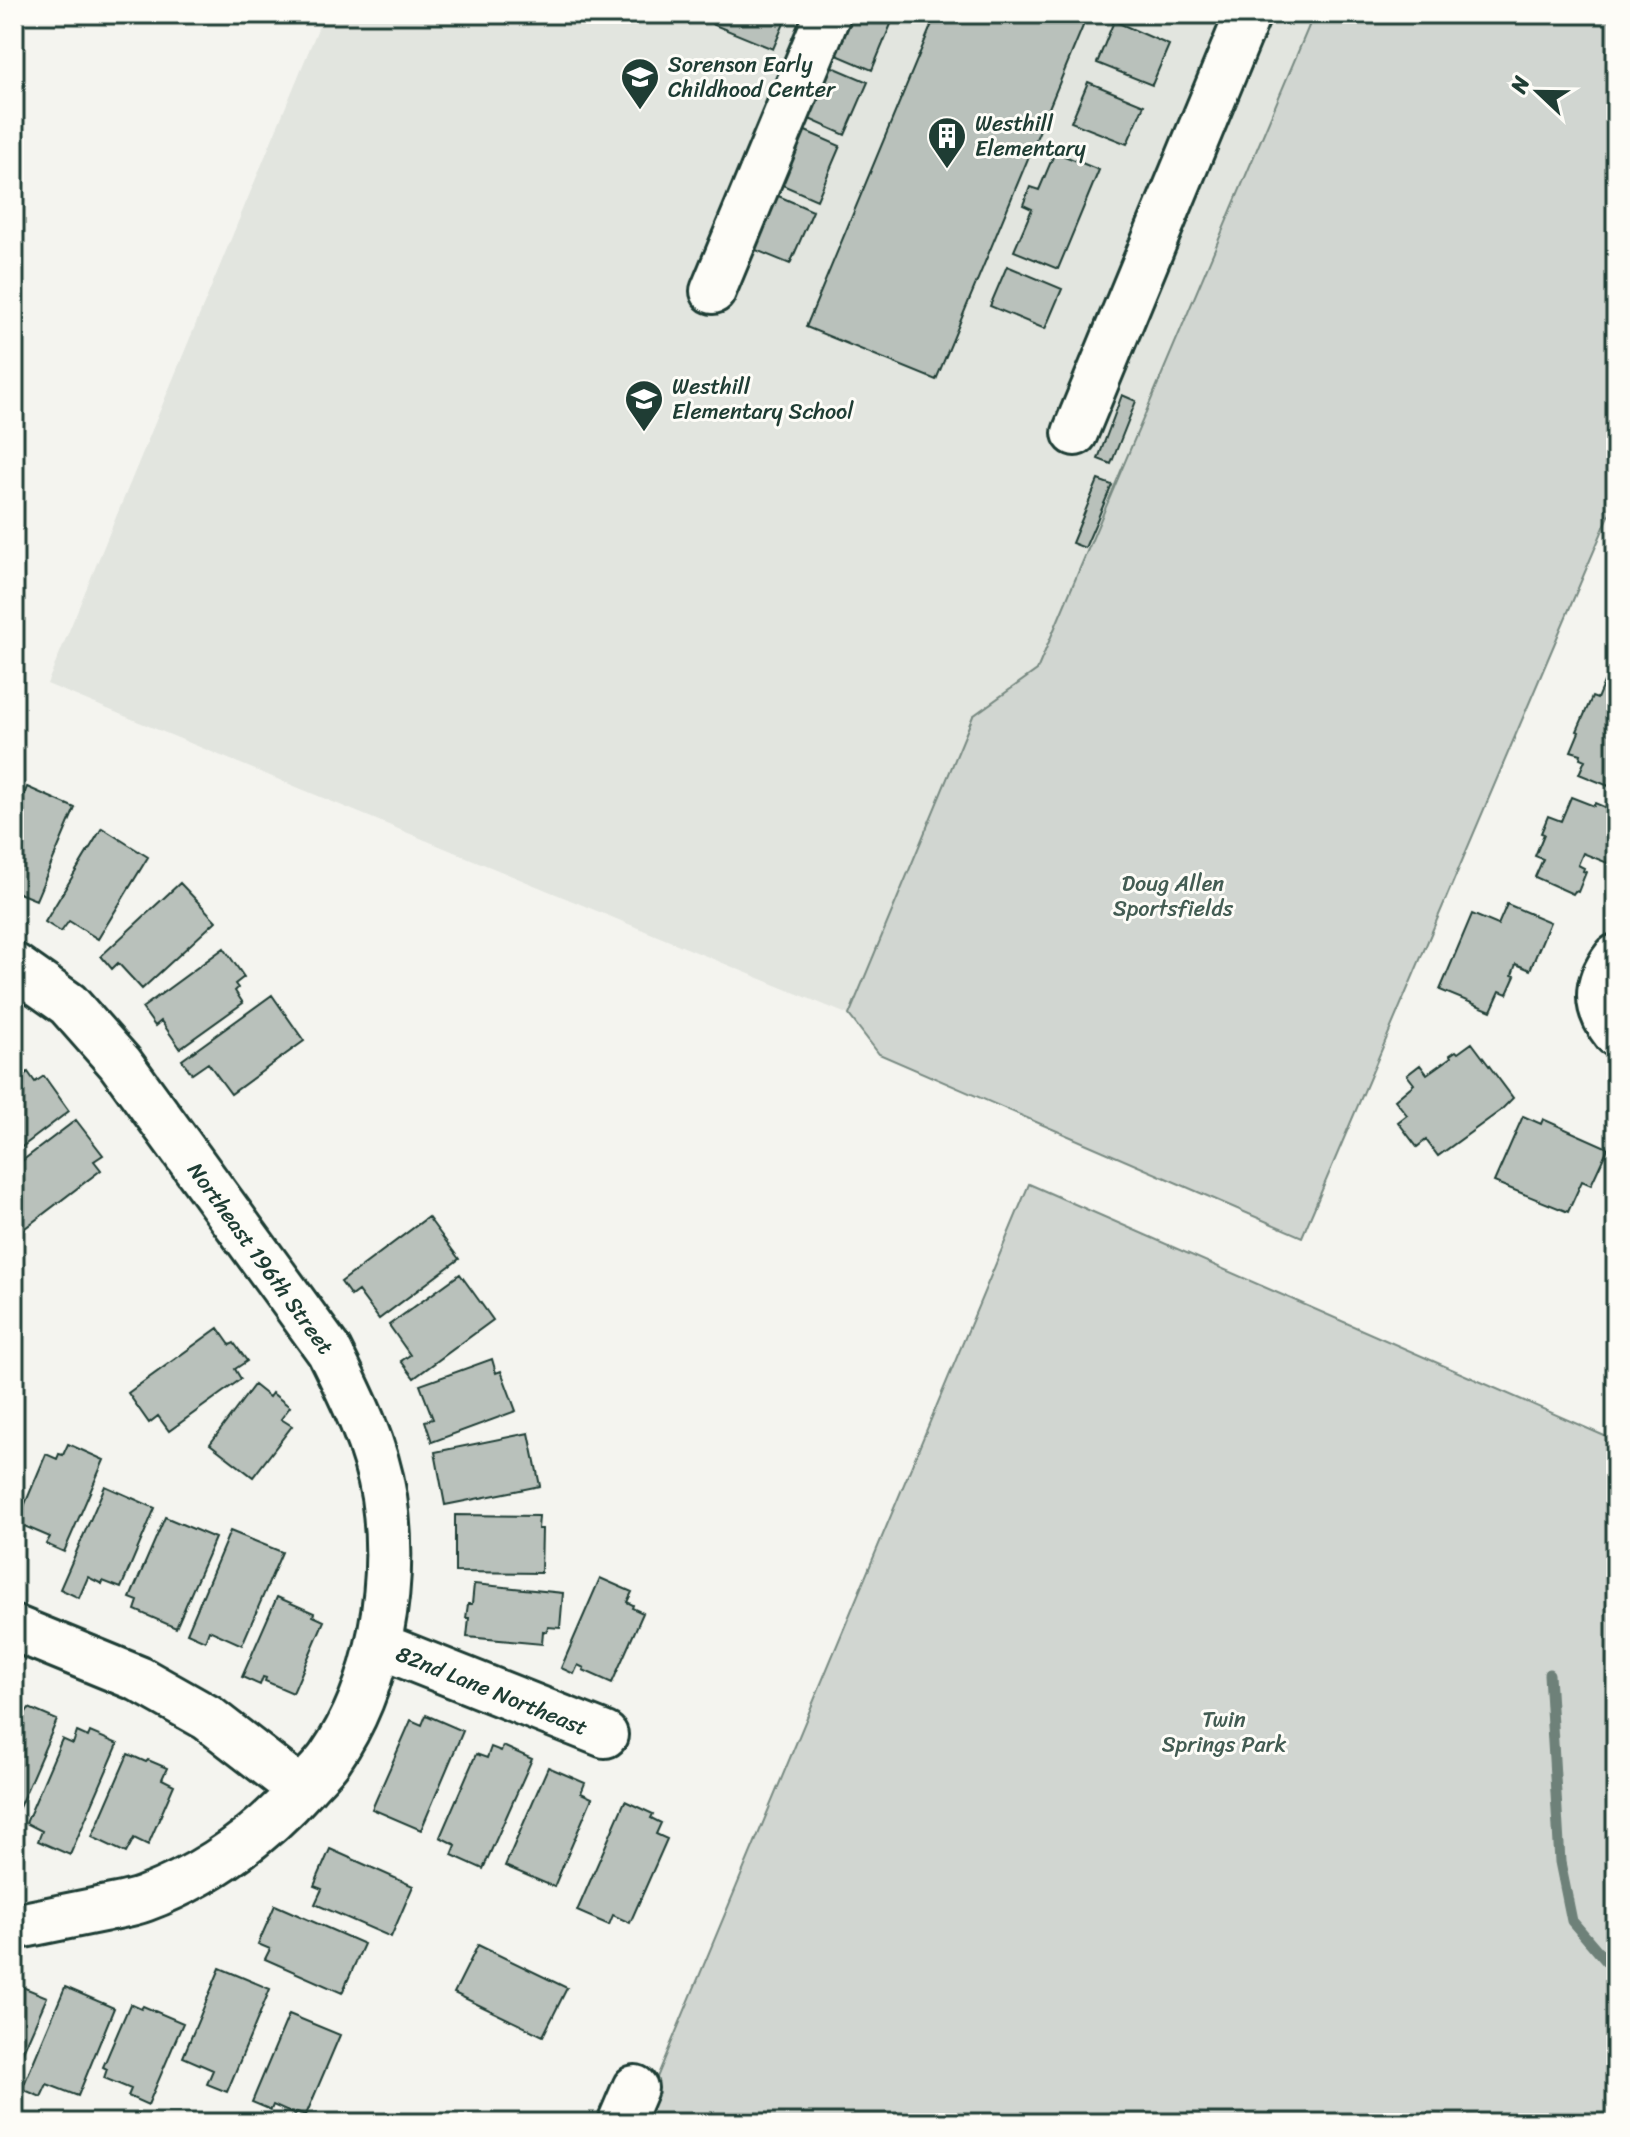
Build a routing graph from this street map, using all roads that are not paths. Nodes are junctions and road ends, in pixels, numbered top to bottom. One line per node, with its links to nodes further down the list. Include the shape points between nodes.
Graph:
1 (828, 14): 3 (street)
2 (1248, 14): 4 (street)
3 (713, 291)
4 (1075, 433)
5 (1616, 957): 7 (street, via 1600,987 1600,1005)
6 (14, 966): 9 (street, Northeast 196th Street, via 68,1004 120,1063 329,1351 373,1450 383,1495 389,1543)
7 (1616, 1034)
8 (14, 1628): 11 (street, via 139,1679 208,1718)
9 (378, 1645): 10 (street, 82nd Lane Northeast); 11 (street, Northeast 196th Street, via 347,1728 329,1759)
10 (605, 1735)
11 (301, 1790): 12 (street, Northeast 196th Street, via 276,1818 194,1877 141,1901)
12 (14, 1927)

